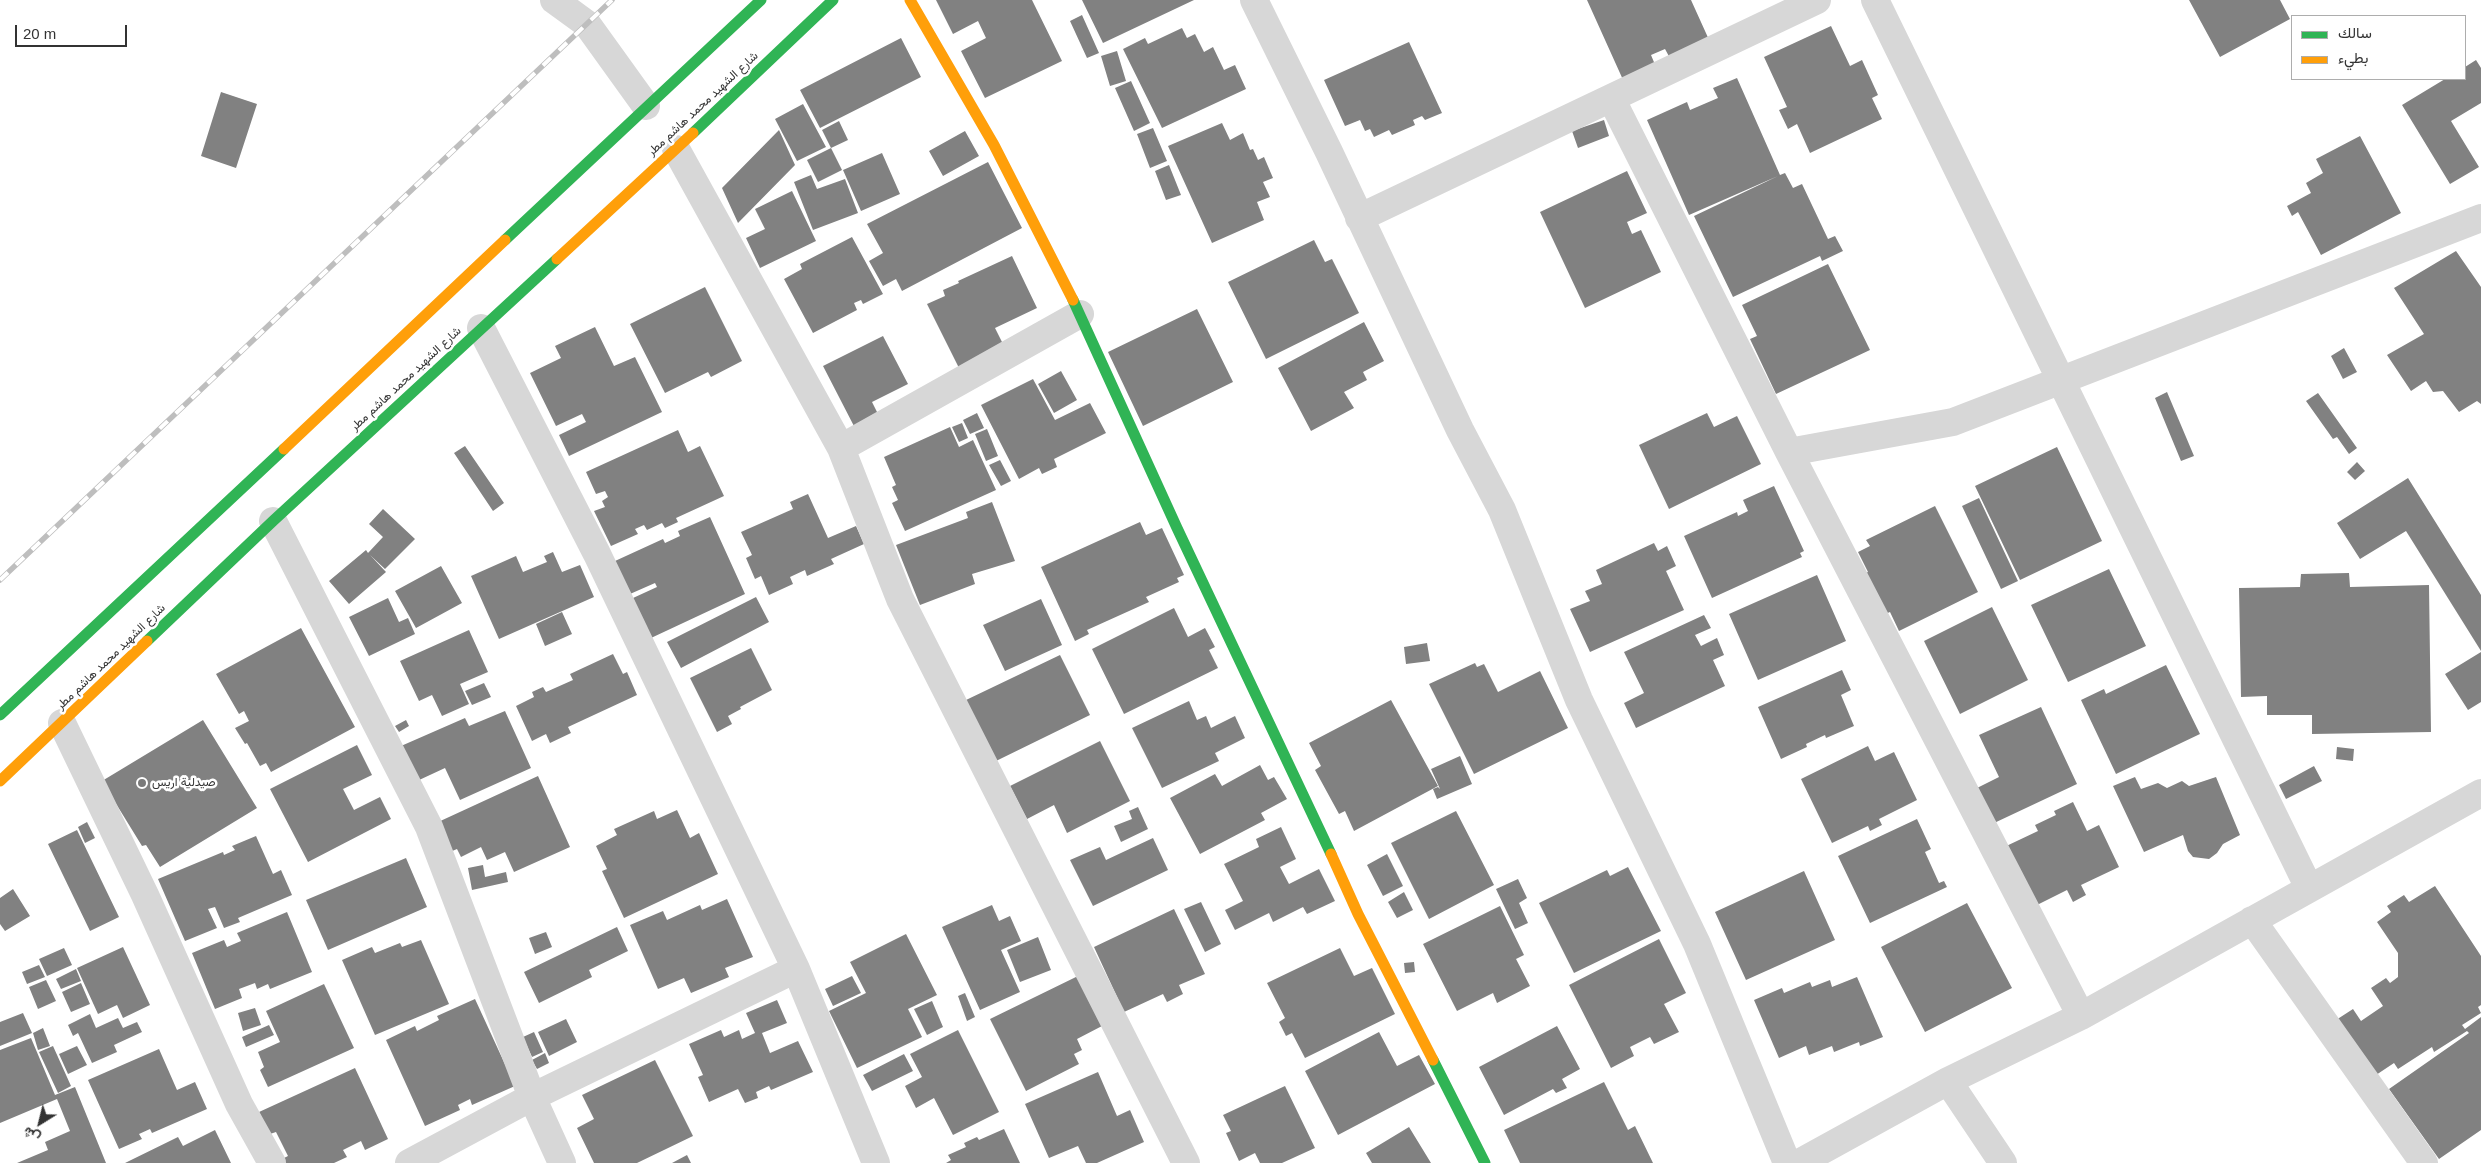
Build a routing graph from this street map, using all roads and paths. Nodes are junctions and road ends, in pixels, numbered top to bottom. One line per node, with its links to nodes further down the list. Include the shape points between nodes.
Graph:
1 (762, 0): 9 (main road)
2 (833, 0): 10 (main road, شارع الشهيد محمد هاشم مطر)
3 (910, 0): 13 (main road, via 994,145)
4 (1254, 0): 11 (street)
5 (1817, 0): 8 (street)
6 (1875, 0): 15 (street)
7 (559, 1): 9 (street, via 587,24)
8 (1611, 98): 11 (street); 17 (street)
9 (646, 106): 19 (main road)
10 (676, 149): 14 (main road, شارع الشهيد محمد هاشم مطر); 16 (street)
11 (1359, 218): 35 (street, via 1460,430 1502,510 1579,700 1697,944)
12 (2481, 218): 15 (street)
13 (1080, 314): 16 (street); 34 (main road, via 1358,914)
14 (481, 328): 18 (main road, شارع الشهيد محمد هاشم مطر); 25 (street, via 597,554)
15 (2061, 380): 17 (street, via 1953,422); 23 (street)
16 (841, 448): 33 (street, via 900,599)
17 (1790, 452): 26 (street)
18 (273, 522): 20 (main road, شارع الشهيد محمد هاشم مطر); 28 (street, via 429,827)
19 (0, 715)
20 (62, 723): 21 (main road, شارع الشهيد محمد هاشم مطر); 29 (street, via 239,1104)
21 (0, 781)
22 (2481, 793): 23 (street)
23 (2309, 888): 24 (street)
24 (2252, 920): 26 (street); 38 (street)
25 (796, 969): 28 (street); 32 (street)
26 (2081, 1016): 27 (street)
27 (1948, 1081): 36 (street); 37 (street)
28 (532, 1097): 30 (street); 31 (street)
29 (272, 1163)
30 (409, 1163)
31 (562, 1163)
32 (876, 1163)
33 (1186, 1163)
34 (1485, 1163)
35 (1787, 1163)
36 (1799, 1163)
37 (2003, 1163)
38 (2424, 1163)

